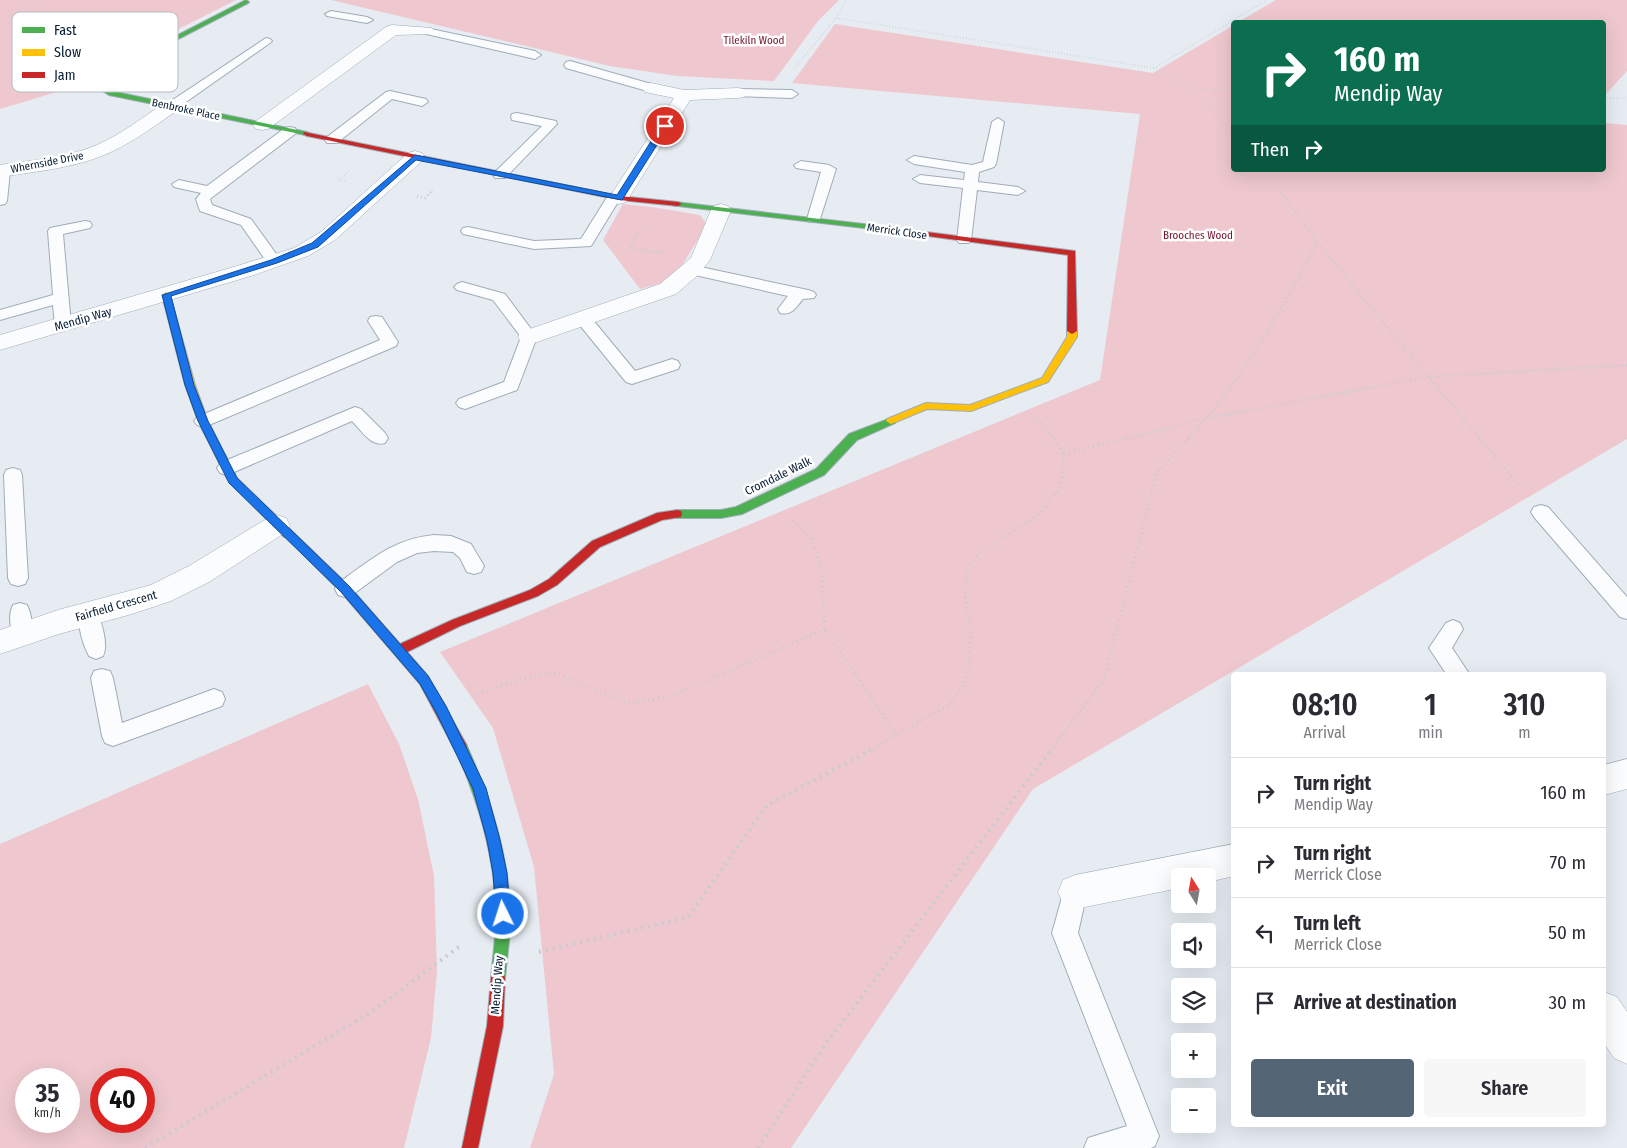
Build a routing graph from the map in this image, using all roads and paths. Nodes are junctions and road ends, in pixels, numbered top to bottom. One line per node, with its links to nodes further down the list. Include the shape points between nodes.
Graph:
1 (41, 0): 5 (path)
2 (846, 0): 8 (path)
3 (1267, 0): 11 (path)
4 (246, 2): 15 (street, Benbroke Place)
5 (16, 12)
6 (12, 14): 9 (path)
7 (331, 14): 10 (lane)
8 (836, 18): 19 (path); 20 (path)
9 (0, 20)
10 (368, 20): 13 (street)
11 (1234, 20)
12 (1231, 22): 20 (path)
13 (392, 30): 14 (street); 36 (street)
14 (426, 31): 17 (lane)
15 (178, 37)
16 (266, 41): 33 (lane)
17 (535, 55)
18 (570, 65): 21 (lane)
19 (794, 68)
20 (1154, 68): 23 (path)
21 (633, 83): 22 (lane); 27 (lane)
22 (651, 88): 29 (street)
23 (1193, 89): 24 (path); 37 (path)
24 (1231, 90)
25 (107, 92): 33 (street, Benbroke Place)
26 (738, 93): 28 (lane); 29 (street)
27 (617, 94)
28 (792, 94)
29 (684, 95): 52 (street)
30 (1606, 98): 31 (path)
31 (1627, 98)
32 (422, 102): 39 (lane, via 390,95)
33 (172, 106): 36 (street, Benbroke Place); 44 (street, Whernside Drive, via 95,152)
34 (517, 117): 46 (lane, via 551,124)
35 (998, 122): 43 (lane, via 990,164)
36 (262, 125): 38 (street, Benbroke Place)
37 (1231, 130)
38 (290, 131): 39 (street, Benbroke Place); 50 (lane)
39 (332, 140): 40 (street, Benbroke Place)
40 (415, 157): 46 (street, Merrick Close); 62 (street, Mendip Way, via 328,236 301,252)
41 (914, 160): 43 (lane)
42 (801, 165): 56 (lane, via 829,169)
43 (973, 169): 49 (lane)
44 (1, 171): 53 (lane)
45 (1266, 172): 60 (path)
46 (500, 175): 52 (street, Merrick Close)
47 (920, 179): 49 (lane)
48 (179, 184): 50 (lane)
49 (971, 185): 51 (lane); 59 (lane)
50 (210, 191): 62 (lane, via 202,199 205,208 246,222)
51 (1018, 191)
52 (617, 198): 54 (street, Merrick Close); 58 (lane, via 586,243 534,245)
53 (0, 201)
54 (655, 202): 55 (street, Merrick Close); 63 (path, via 630,248)
55 (721, 210): 56 (street, Merrick Close); 63 (street)
56 (814, 219): 59 (street, Merrick Close)
57 (85, 225): 66 (lane, via 55,231)
58 (468, 231)
59 (964, 240): 61 (street, Merrick Close)
60 (1317, 242): 76 (path); 79 (path, via 1283,308)
61 (1072, 253): 77 (street, Cromdale Walk, via 1072,337 1045,380)
62 (274, 262): 65 (street, Mendip Way)
63 (696, 265): 67 (lane, via 803,294); 69 (street, via 668,289)
64 (462, 287): 72 (lane, via 499,298)
65 (166, 295): 71 (street, Mendip Way); 80 (street, Mendip Way)
66 (61, 298): 68 (lane); 71 (lane)
67 (786, 310)
68 (0, 315)
69 (582, 318): 72 (street); 74 (lane, via 632,378)
70 (376, 321): 80 (lane, via 390,342)
71 (63, 324): 73 (street, Mendip Way)
72 (530, 337): 78 (lane, via 511,386)
73 (0, 343)
74 (672, 365)
75 (1627, 365): 76 (path)
76 (1427, 377): 79 (path); 86 (path)
77 (1011, 394): 82 (path, via 1048,430); 85 (street, Cromdale Walk, via 971,408 926,406 871,429 853,437 820,472)
78 (465, 403)
79 (1207, 418): 82 (path); 113 (path, via 1156,474 1104,680 827,1042)
80 (203, 421): 83 (street, Mendip Way)
81 (379, 438): 83 (lane, via 355,413)
82 (1064, 454): 102 (path, via 1061,486 1038,516 982,550 967,569 965,595 971,630 969,668 963,687 947,706)
83 (226, 468): 87 (street, Mendip Way, via 246,495)
84 (13, 475): 89 (lane)
85 (772, 495): 94 (path, via 812,541 821,568); 97 (street, Cromdale Walk, via 738,511 672,514 652,520 596,544 553,582 534,593 456,622)
86 (1541, 512): 91 (lane)
87 (277, 525): 90 (street, Mendip Way); 92 (street, Fairfield Crescent, via 199,574 161,593)
88 (474, 566): 90 (lane, via 464,549 456,546 444,543 416,545 401,549)
89 (18, 578)
90 (345, 589): 97 (street, Mendip Way)
91 (1627, 611)
92 (88, 614): 93 (street, Fairfield Crescent); 96 (lane)
93 (14, 629)
94 (825, 629): 101 (path, via 672,696 634,703 553,672 501,685); 102 (path)
95 (1453, 629): 98 (lane, via 1440,648)
96 (96, 650)
97 (399, 650): 101 (street, Mendip Way, via 424,680)
98 (1457, 672)
99 (102, 678): 100 (lane, via 113,736)
100 (214, 699)
101 (442, 710): 107 (street, Mendip Way, via 479,788 500,873)
102 (897, 736): 108 (path, via 767,806 688,917)
103 (1627, 774): 104 (street)
104 (1606, 779)
105 (1231, 861): 106 (street)
106 (1075, 892): 114 (lane, via 1065,933 1145,1136)
107 (503, 914): 108 (street, Mendip Way); 111 (path, via 371,1012)
108 (498, 962): 112 (street, Mendip Way, via 495,1026)
109 (1606, 1013): 110 (street)
110 (1627, 1045)
111 (145, 1148)
112 (470, 1148)
113 (758, 1148)
114 (1098, 1148)

